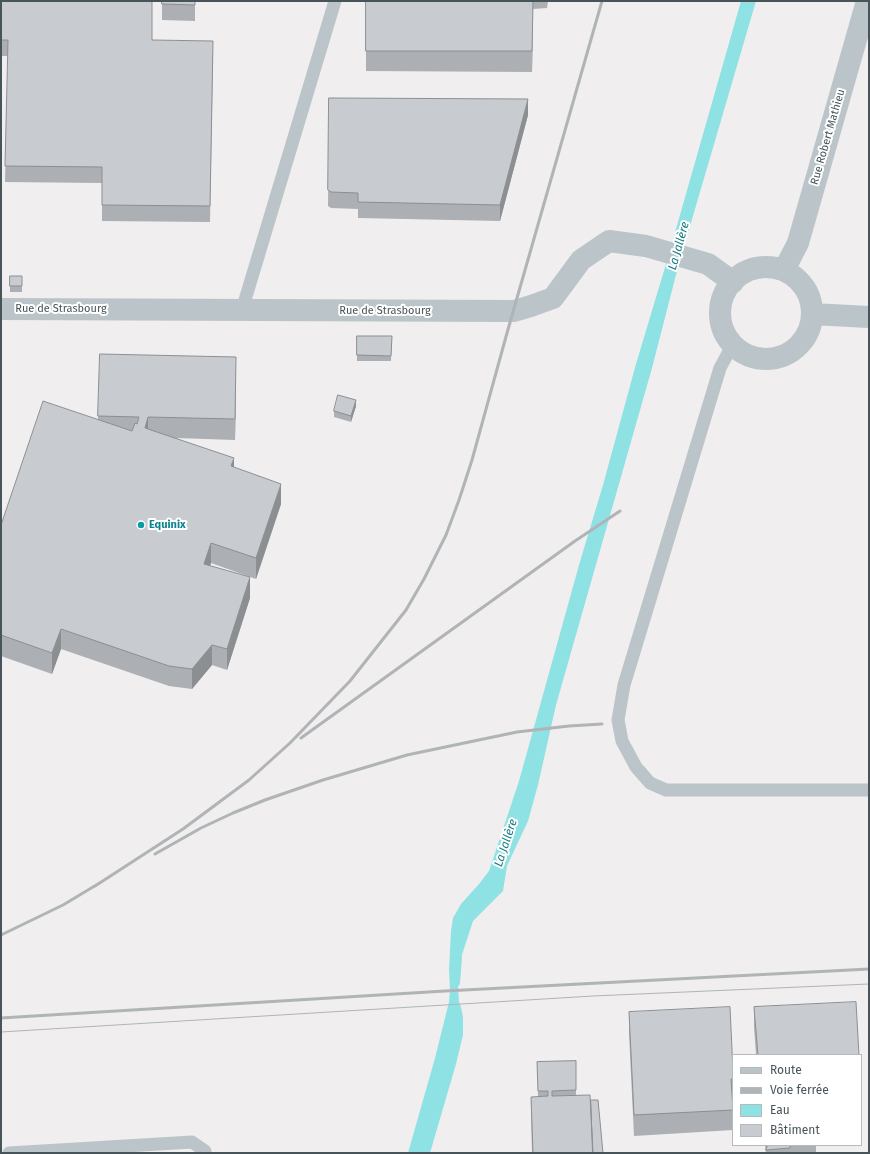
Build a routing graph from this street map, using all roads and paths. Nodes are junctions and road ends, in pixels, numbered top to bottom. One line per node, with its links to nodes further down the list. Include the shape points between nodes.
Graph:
1 (335, 1): 6 (lane)
2 (867, 1): 3 (street, Rue Robert Mathieu, via 798,243)
3 (784, 270): 4 (street, via 756,268 743,273); 7 (street, via 796,277 805,288 811,300)
4 (732, 282): 6 (street, Rue de Strasbourg, via 708,264 646,246 608,241 581,260 553,298 514,311); 9 (street, via 721,306 721,320)
5 (1, 309): 6 (street, Rue de Strasbourg)
6 (242, 310)
7 (812, 314): 8 (street); 9 (street, via 810,327 804,339 795,350 783,356 770,359 756,358 743,353)
8 (869, 317)
9 (732, 344): 10 (lane, via 720,368 624,685 618,720 622,741 636,766 650,782 666,790)
10 (869, 790)
11 (61, 1152): 12 (lane); 13 (lane, via 192,1142)
12 (9, 1153)
13 (205, 1153)

